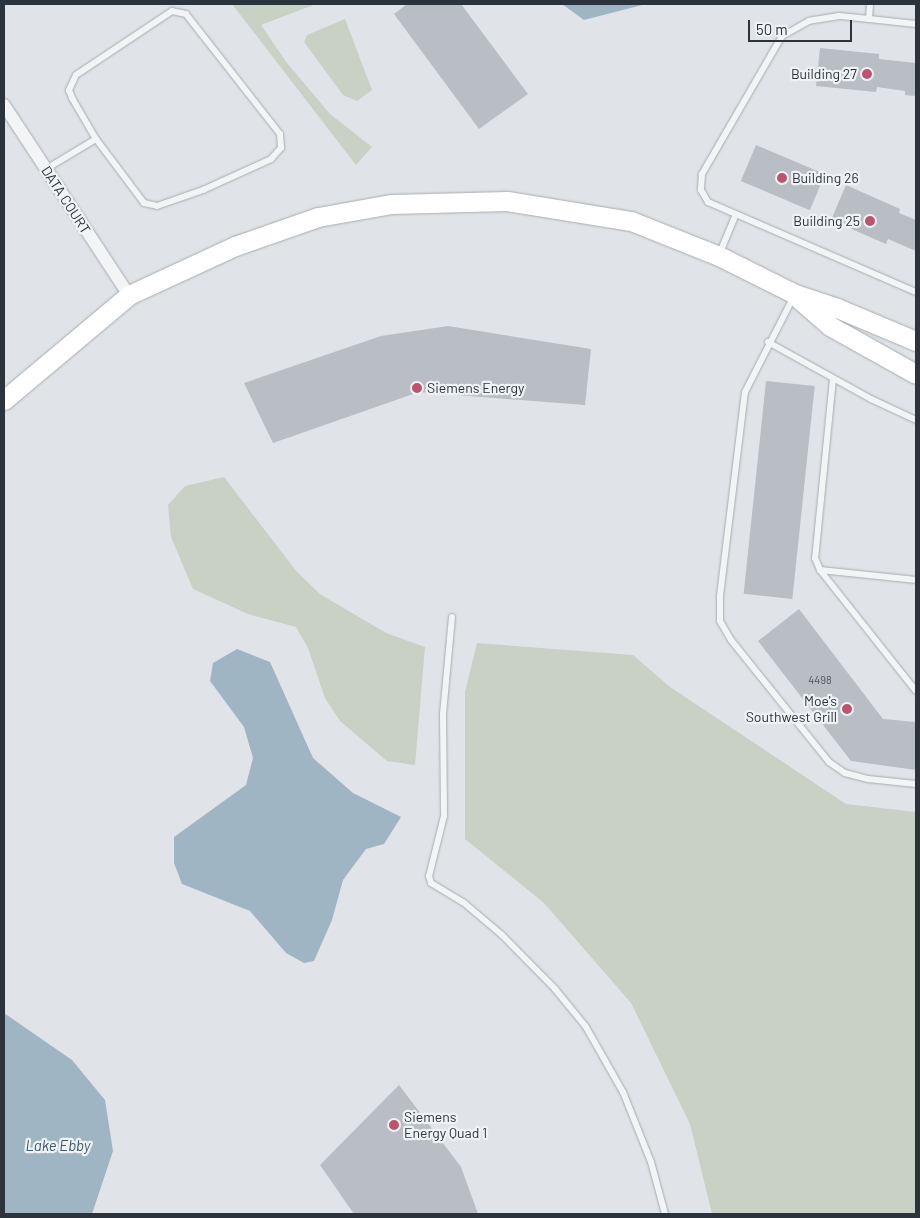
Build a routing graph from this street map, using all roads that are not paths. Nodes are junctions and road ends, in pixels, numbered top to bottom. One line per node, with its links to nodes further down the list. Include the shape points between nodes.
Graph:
1 (870, 4): 2 (lane)
2 (869, 19): 3 (lane); 7 (lane, via 839,16 809,21 782,36 702,174 701,190 708,202)
3 (916, 24)
4 (4, 105): 6 (street, DATA COURT)
5 (96, 139): 5 (lane, via 144,203 157,206 203,190 271,159 281,148 280,134 198,29 186,14 172,11 76,74 69,90); 6 (lane)
6 (46, 169): 11 (street, DATA COURT)
7 (736, 214): 8 (lane); 9 (lane)
8 (719, 256): 10 (street); 11 (street, via 631,221 599,214 506,201 392,204 318,217 244,242)
9 (916, 292)
10 (794, 294): 12 (street); 13 (lane); 14 (street, via 830,326)
11 (128, 296): 16 (street)
12 (916, 341)
13 (768, 342): 15 (lane); 22 (lane, via 745,392 720,596 720,621 731,640 829,762 845,773 868,779)
14 (916, 374)
15 (833, 379): 17 (lane); 18 (lane, via 815,543 815,558)
16 (4, 400)
17 (916, 420)
18 (820, 570): 19 (lane); 21 (lane)
19 (916, 580)
20 (452, 616): 23 (lane, via 444,714 444,816 429,876 431,883 463,902 502,935 555,989 586,1027 623,1092 651,1162)
21 (916, 691)
22 (916, 784)
23 (664, 1214)

